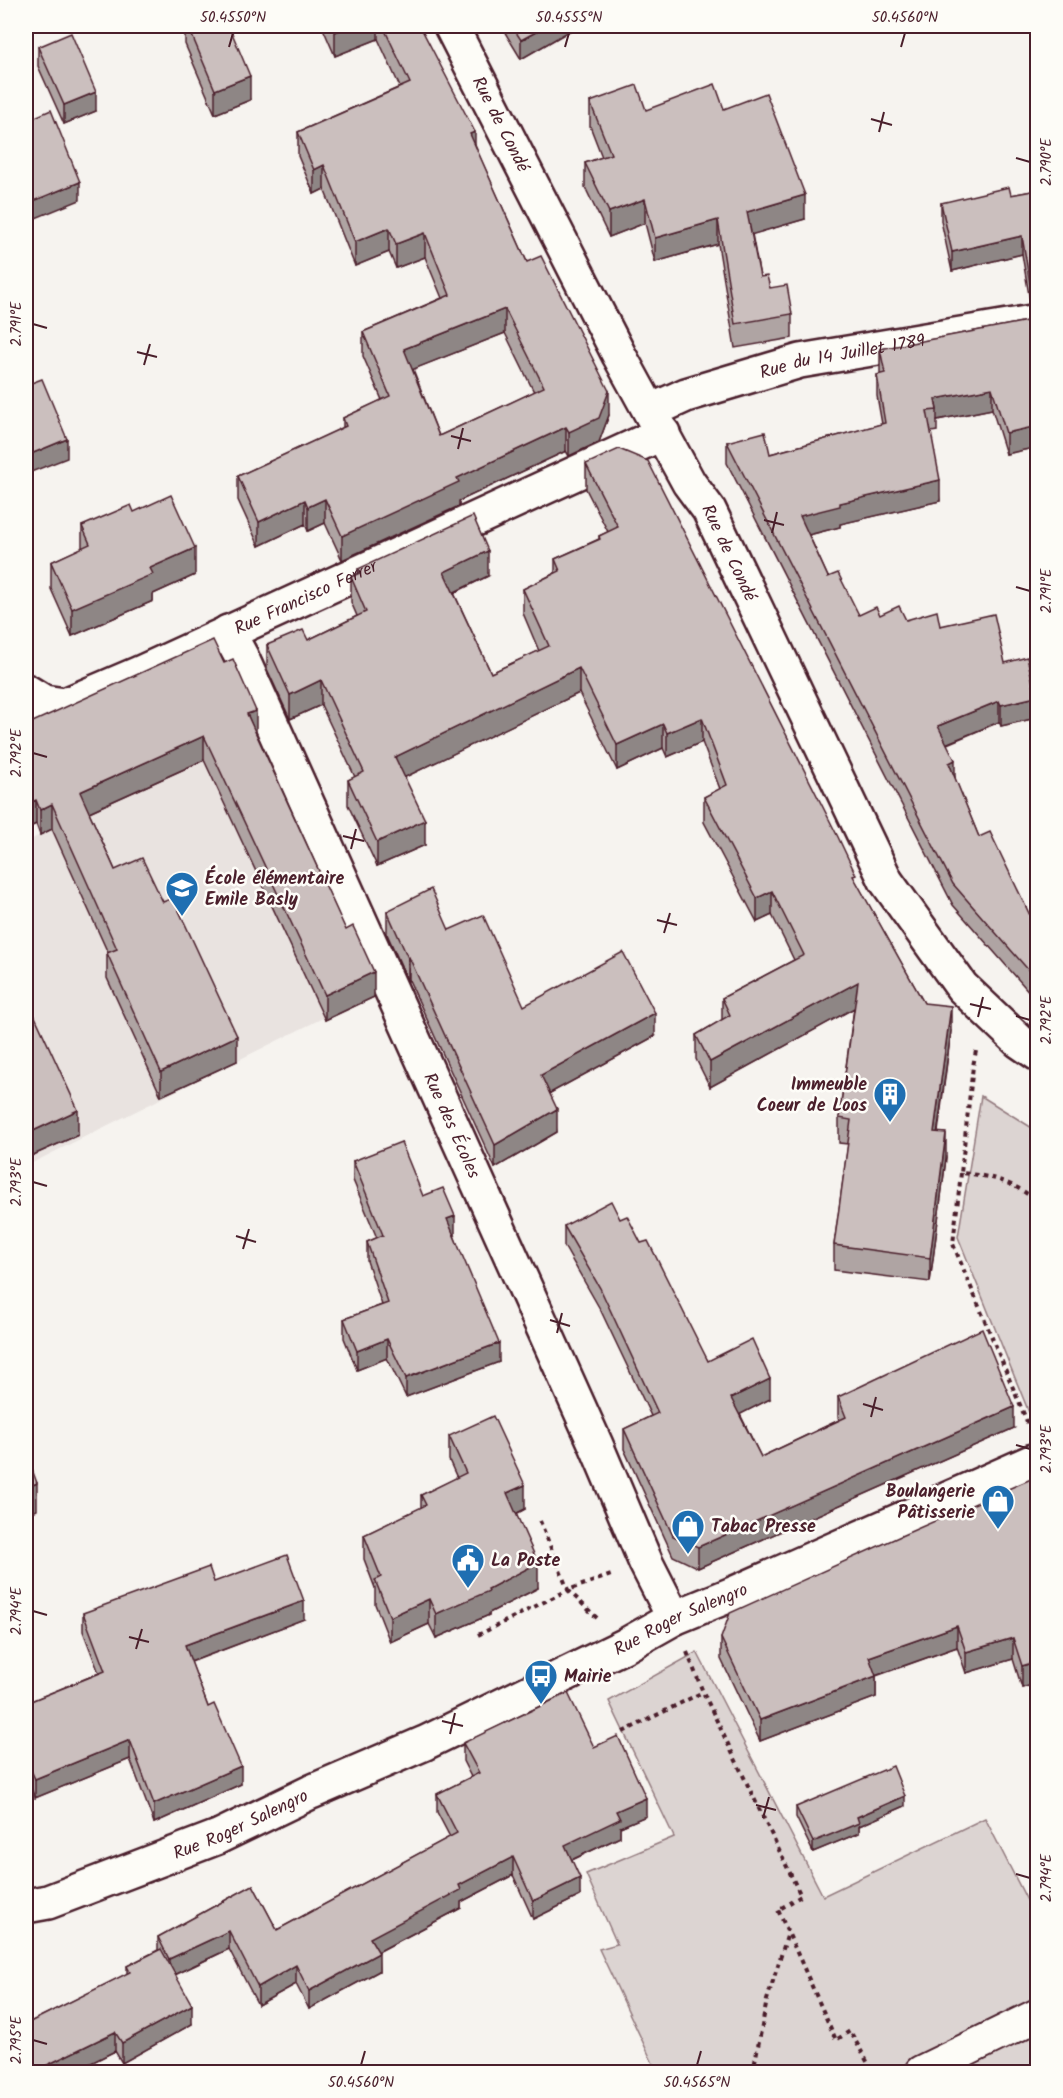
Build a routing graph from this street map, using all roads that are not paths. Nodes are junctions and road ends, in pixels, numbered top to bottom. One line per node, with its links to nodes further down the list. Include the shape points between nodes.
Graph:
1 (451, 26): 3 (street, Rue de Condé)
2 (1038, 321): 3 (street, Rue du 14 Juillet 1789, via 800,361 686,395)
3 (657, 422): 4 (street, Rue Francisco Ferrer); 7 (street, Rue de Condé, via 709,510 886,881 962,987)
4 (228, 632): 5 (street, Rue Francisco Ferrer, via 65,705); 9 (street, Rue des Écoles)
5 (35, 696): 6 (lane, via 37,719)
6 (26, 729)
7 (1038, 1054)
8 (1038, 1459): 9 (street, Rue Roger Salengro)
9 (674, 1618): 10 (street, Rue Roger Salengro, via 425,1743 218,1837 48,1902)
10 (26, 1906)
11 (1038, 2015): 12 (street)
12 (921, 2073)

